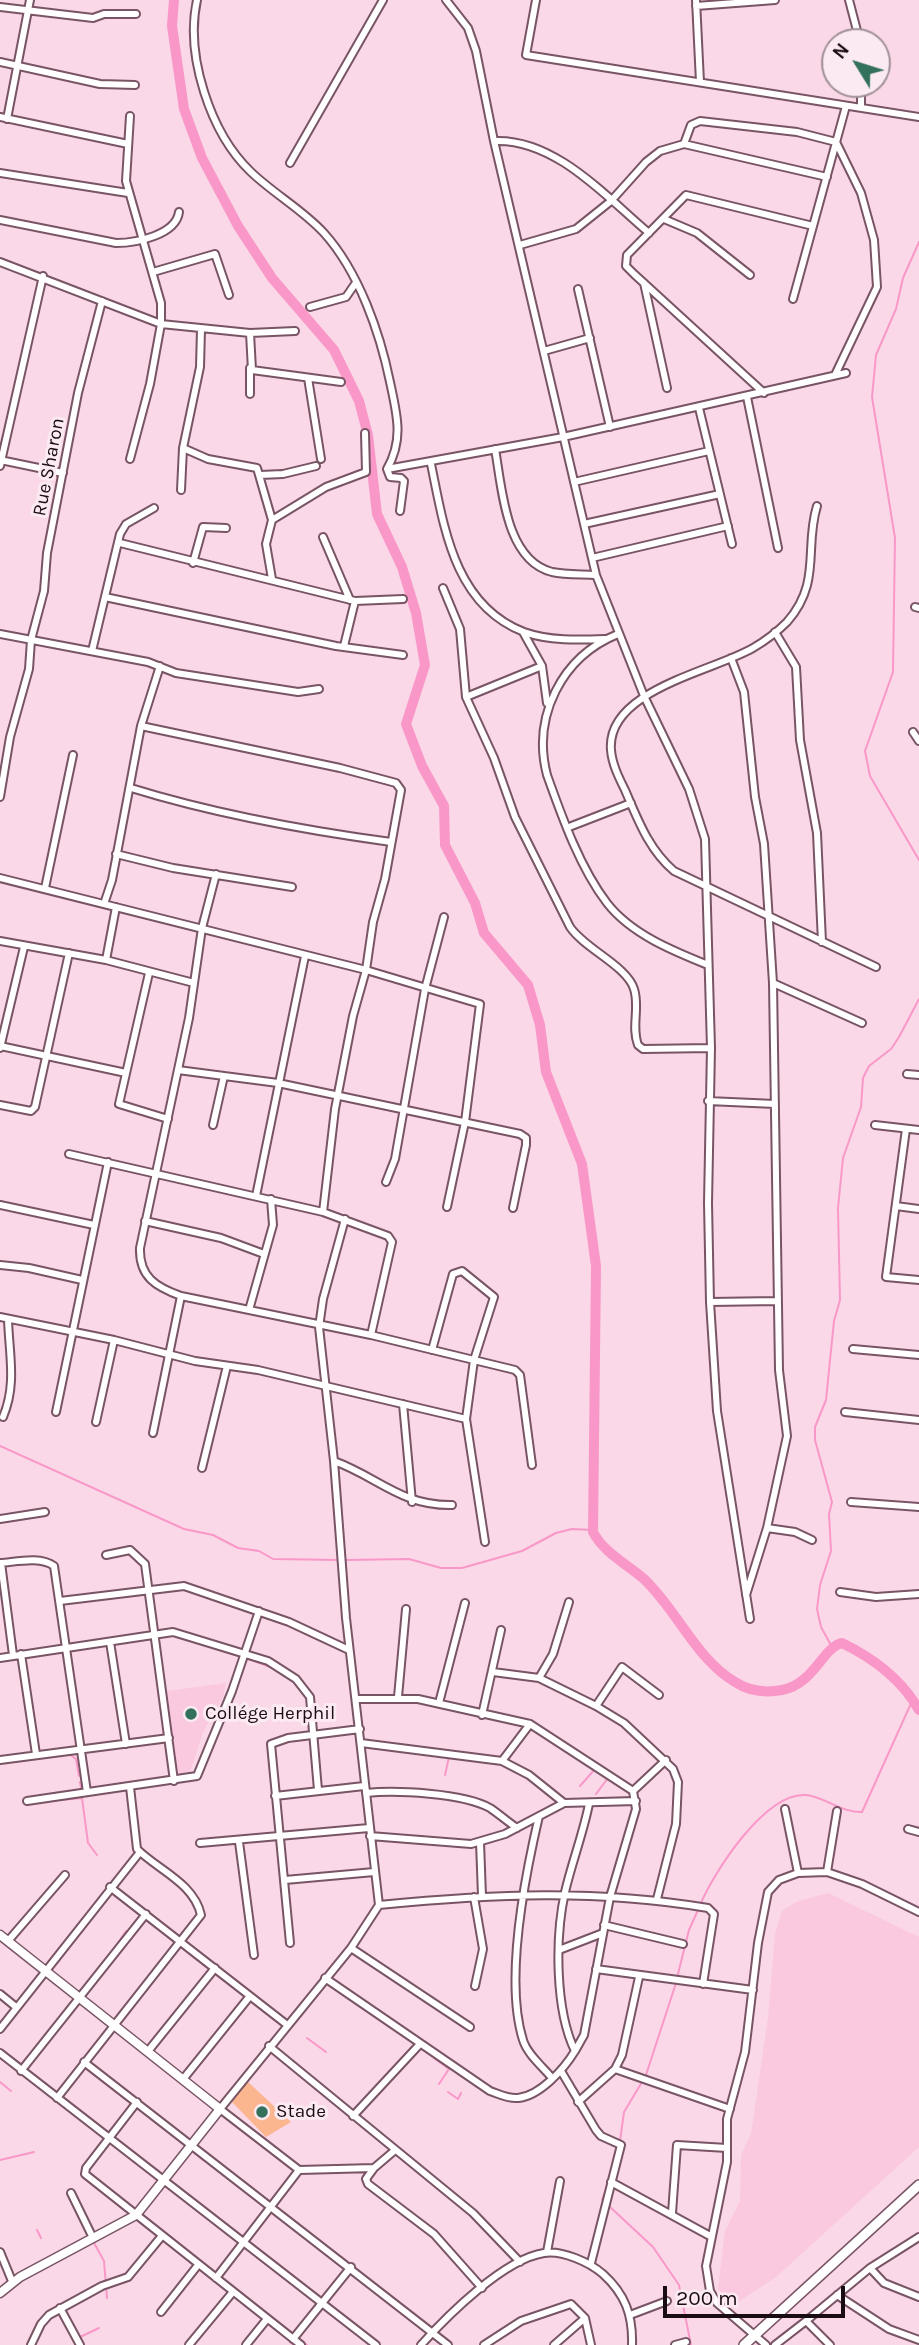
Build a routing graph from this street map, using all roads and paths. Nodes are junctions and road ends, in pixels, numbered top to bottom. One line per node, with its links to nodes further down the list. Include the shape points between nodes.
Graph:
1 (30, 0): 10 (street)
2 (197, 0): 44 (street, via 194,40 201,76 226,138 249,170 324,233)
3 (383, 0): 27 (street)
4 (446, 0): 23 (street, via 468,28 476,51)
5 (536, 0): 15 (street, via 526,55)
6 (775, 0): 8 (street)
7 (849, 0): 12 (street)
8 (696, 3): 15 (street)
9 (0, 7): 10 (street)
10 (27, 10): 11 (street, via 93,18); 14 (street)
11 (136, 14)
12 (856, 28)
13 (0, 62): 14 (street)
14 (17, 66): 16 (street, via 100,84); 22 (street)
15 (700, 82): 18 (street)
16 (135, 85)
17 (861, 98): 19 (street)
18 (846, 106): 19 (street); 24 (street)
19 (861, 108): 21 (street)
20 (130, 116): 25 (street)
21 (919, 117)
22 (4, 118): 25 (street)
23 (494, 141): 31 (street, via 544,152); 38 (street)
24 (836, 142): 26 (street, via 701,121 691,125); 29 (street); 58 (street, via 861,193 874,240 877,287)
25 (128, 144): 30 (street)
26 (684, 144): 29 (street); 31 (street, via 660,151)
27 (290, 163)
28 (0, 173): 30 (street)
29 (827, 177): 35 (street)
30 (128, 192): 37 (street)
31 (611, 201): 36 (street); 38 (street, via 576,229)
32 (179, 212): 37 (street, via 174,223)
33 (0, 219): 37 (street, via 116,243)
34 (664, 219): 35 (street, via 686,195); 36 (street); 41 (street, via 697,233)
35 (813, 226): 47 (street)
36 (649, 233): 43 (street, via 626,261)
37 (141, 241): 40 (street)
38 (520, 245): 55 (street)
39 (0, 262): 42 (street)
40 (153, 272): 46 (street, via 215,254); 50 (street)
41 (750, 275)
42 (43, 276): 48 (street); 74 (street)
43 (644, 283): 61 (street); 62 (street)
44 (355, 284): 49 (street, via 346,297); 77 (street, via 382,343 397,416 399,443)
45 (578, 289): 54 (street)
46 (229, 295)
47 (793, 299)
48 (102, 302): 50 (street); 78 (street, Rue Sharon)
49 (310, 307)
50 (161, 324): 51 (street); 72 (street)
51 (201, 329): 53 (street); 69 (street, via 200,367)
52 (295, 331): 53 (street)
53 (250, 333): 56 (street)
54 (590, 338): 55 (street); 66 (street)
55 (544, 351): 68 (street)
56 (250, 368): 59 (street); 63 (street)
57 (846, 373): 58 (street)
58 (835, 375): 62 (street)
59 (308, 378): 60 (street); 73 (street)
60 (341, 382)
61 (667, 387)
62 (764, 393): 64 (street)
63 (250, 394)
64 (747, 397): 65 (street); 93 (street)
65 (699, 408): 66 (street); 71 (street)
66 (610, 427): 68 (street)
67 (365, 433): 86 (street, via 366,472 326,486)
68 (563, 437): 70 (street); 80 (street)
69 (183, 448): 79 (street, via 208,459 257,468); 81 (street)
70 (495, 449): 75 (street); 96 (street, via 509,521 526,554 551,572)
71 (709, 451): 80 (street); 82 (street)
72 (130, 459)
73 (321, 459)
74 (0, 462): 78 (street)
75 (431, 464): 77 (street); 102 (street, via 446,540 466,583 494,613)
76 (316, 466): 79 (street)
77 (387, 469): 85 (street, via 390,477 404,481)
78 (62, 473): 107 (street, Rue Sharon, via 44,591)
79 (260, 475): 86 (street)
80 (574, 482): 87 (street)
81 (181, 490)
82 (720, 494): 87 (street); 88 (street)
83 (817, 506): 103 (street, via 809,583 795,610)
84 (154, 508): 91 (street, via 126,524)
85 (400, 511)
86 (272, 520): 97 (street, via 267,544)
87 (584, 524): 94 (street)
88 (728, 526): 92 (street); 94 (street)
89 (226, 528): 95 (street, via 203,527)
90 (323, 537): 101 (street)
91 (120, 543): 95 (street); 99 (street)
92 (732, 544)
93 (778, 548)
94 (592, 558): 96 (street)
95 (193, 563): 97 (street)
96 (596, 575): 105 (street)
97 (272, 579): 101 (street)
98 (443, 588): 116 (street, via 460,629)
99 (105, 597): 108 (street); 109 (street)
100 (403, 599): 101 (street)
101 (352, 600): 108 (street)
102 (523, 632): 106 (street, via 550,638); 113 (street)
103 (775, 632): 111 (street); 139 (street, via 796,667 800,740 817,833)
104 (0, 634): 107 (street)
105 (618, 634): 106 (street); 115 (street)
106 (605, 639): 117 (street, via 569,672)
107 (31, 640): 109 (street); 123 (street, Rue Sharon, via 29,669 10,737)
108 (344, 646): 110 (street)
109 (92, 651): 112 (street)
110 (403, 656)
111 (731, 658): 115 (street); 136 (street, via 744,692)
112 (160, 666): 114 (street, via 176,673 298,692); 118 (street)
113 (542, 666): 116 (street); 117 (street)
114 (319, 689)
115 (644, 696): 124 (street, via 617,724 611,750); 131 (street, via 698,814 705,839)
116 (466, 697): 153 (street, via 515,817 570,928 632,985 638,1045 643,1049)
117 (547, 704): 125 (street, via 542,757)
118 (141, 726): 122 (street); 126 (street, via 396,783 401,795)
119 (913, 732): 120 (street)
120 (919, 741)
121 (74, 755): 132 (street)
122 (131, 788): 126 (street, via 320,833); 127 (street)
123 (0, 797)
124 (631, 803): 125 (street); 131 (street, via 664,862)
125 (569, 827): 144 (street, via 608,905 653,940)
126 (391, 842): 146 (street)
127 (116, 854): 128 (street); 133 (street)
128 (216, 874): 130 (street); 137 (street)
129 (0, 878): 132 (street)
130 (292, 887)
131 (708, 887): 136 (street); 144 (street)
132 (45, 888): 133 (street)
133 (104, 904): 134 (street)
134 (116, 907): 137 (street); 143 (street)
135 (444, 917): 150 (street)
136 (770, 917): 139 (street); 149 (street)
137 (202, 928): 142 (street); 148 (street)
138 (0, 941): 140 (street)
139 (822, 943): 145 (street)
140 (24, 947): 141 (street); 152 (street)
141 (69, 953): 143 (street); 154 (street)
142 (305, 956): 146 (street); 160 (street)
143 (106, 960): 147 (street)
144 (708, 965): 153 (street)
145 (876, 967)
146 (366, 970): 150 (street); 161 (street)
147 (149, 973): 148 (street); 156 (street)
148 (194, 983): 155 (street)
149 (773, 983): 151 (street); 163 (street)
150 (425, 989): 165 (street); 167 (street, via 481,1007)
151 (862, 1023)
152 (0, 1048): 154 (street)
153 (711, 1048): 162 (street)
154 (47, 1054): 156 (street); 164 (street, via 33,1110)
155 (178, 1070): 159 (street); 166 (street)
156 (126, 1073): 166 (street, via 119,1106)
157 (907, 1074): 158 (street)
158 (919, 1075)
159 (224, 1076): 160 (street); 168 (street)
160 (278, 1083): 161 (street); 176 (street)
161 (338, 1097): 165 (street); 183 (street)
162 (708, 1101): 163 (street); 193 (street)
163 (775, 1104): 192 (street)
164 (0, 1105)
165 (402, 1109): 167 (street); 175 (street, via 395,1159)
166 (168, 1119): 174 (street)
167 (465, 1122): 180 (street); 181 (street, via 526,1139)
168 (214, 1125)
169 (875, 1125): 170 (street)
170 (906, 1129): 171 (street); 179 (street)
171 (919, 1130)
172 (69, 1154): 173 (street)
173 (108, 1163): 174 (street); 186 (street)
174 (155, 1173): 176 (street); 185 (street)
175 (386, 1182)
176 (256, 1196): 177 (street)
177 (271, 1199): 183 (street); 187 (street, via 273,1225)
178 (0, 1205): 186 (street)
179 (896, 1206): 182 (street); 190 (street, via 886,1277)
180 (447, 1207)
181 (513, 1208)
182 (919, 1209)
183 (323, 1212): 184 (street)
184 (345, 1219): 196 (street); 198 (street, via 392,1240)
185 (145, 1221): 187 (street, via 221,1238); 191 (street, via 139,1262 159,1288)
186 (94, 1225): 189 (street)
187 (264, 1254): 194 (street)
188 (0, 1265): 189 (street)
189 (82, 1280): 197 (street)
190 (919, 1280)
191 (181, 1296): 194 (street); 202 (street)
192 (777, 1301): 193 (street); 224 (street, via 787,1436)
193 (710, 1302): 232 (street, via 717,1411)
194 (249, 1310): 196 (street)
195 (4, 1318): 197 (street); 210 (street, via 12,1391)
196 (319, 1327): 198 (street); 206 (street)
197 (72, 1332): 199 (street); 208 (street)
198 (371, 1335): 201 (street)
199 (114, 1340): 202 (street); 213 (street)
200 (853, 1349): 203 (street)
201 (432, 1350): 204 (street); 204 (street, via 453,1274 462,1271 494,1297)
202 (170, 1352): 205 (street); 214 (street)
203 (919, 1356)
204 (474, 1360): 211 (street); 216 (street, via 510,1367 520,1375)
205 (227, 1366): 206 (street); 217 (street)
206 (325, 1387): 207 (street); 215 (street)
207 (403, 1404): 211 (street); 218 (street)
208 (56, 1412)
209 (845, 1412): 212 (street)
210 (3, 1417)
211 (466, 1419): 226 (street)
212 (919, 1420)
213 (96, 1422)
214 (153, 1433)
215 (334, 1461): 218 (street, via 365,1472); 243 (street)
216 (531, 1465)
217 (202, 1468)
218 (412, 1502): 220 (street)
219 (851, 1502): 221 (street)
220 (452, 1505)
221 (919, 1507)
222 (45, 1512): 223 (street)
223 (0, 1519)
224 (767, 1528): 225 (street); 232 (street)
225 (812, 1540)
226 (485, 1542)
227 (106, 1555): 229 (street, via 123,1550 138,1554 145,1564)
228 (0, 1563): 233 (street, via 51,1563); 245 (street)
229 (147, 1590): 233 (street); 237 (street, via 184,1586); 240 (street)
230 (840, 1592): 231 (street, via 876,1597)
231 (919, 1594)
232 (745, 1597): 238 (street)
233 (60, 1601): 242 (street)
234 (465, 1602): 252 (street)
235 (569, 1602): 248 (street, via 553,1654)
236 (406, 1609): 250 (street)
237 (259, 1611): 243 (street); 244 (street)
238 (750, 1619)
239 (501, 1630): 247 (street)
240 (154, 1634): 241 (street); 244 (street, via 182,1633); 258 (street)
241 (110, 1642): 242 (street); 260 (street)
242 (65, 1647): 245 (street); 261 (street)
243 (349, 1650): 251 (street)
244 (245, 1653): 257 (street, via 287,1672 305,1688); 266 (street, via 200,1772)
245 (17, 1655): 246 (street); 262 (street)
246 (0, 1658)
247 (493, 1672): 248 (street); 254 (street)
248 (539, 1678): 253 (street)
249 (659, 1695): 253 (street, via 622,1667)
250 (398, 1697): 251 (street); 252 (street)
251 (356, 1699): 256 (street)
252 (439, 1703): 254 (street)
253 (596, 1706): 264 (street, via 624,1723)
254 (482, 1715): 255 (street)
255 (530, 1724): 265 (street); 270 (street)
256 (360, 1729): 257 (street); 259 (street)
257 (313, 1734): 268 (street); 272 (street, via 271,1744)
258 (169, 1738): 260 (street); 266 (street)
259 (360, 1743): 265 (street); 269 (street)
260 (127, 1744): 261 (street)
261 (79, 1750): 262 (street); 271 (street)
262 (36, 1754): 263 (street)
263 (0, 1760)
264 (666, 1760): 270 (street); 301 (street, via 678,1782 677,1811)
265 (502, 1761): 275 (street, via 529,1775)
266 (174, 1781): 267 (street)
267 (130, 1787): 271 (street); 289 (street, via 135,1844)
268 (318, 1790): 269 (street); 272 (street)
269 (365, 1790): 280 (street); 281 (street, via 410,1791 478,1804)
270 (633, 1791): 274 (street)
271 (87, 1792): 273 (street)
272 (275, 1796): 285 (street)
273 (27, 1801)
274 (636, 1801): 276 (street); 300 (street)
275 (564, 1803): 276 (street); 279 (street)
276 (589, 1804): 297 (street)
277 (785, 1810): 292 (street)
278 (837, 1811): 291 (street)
279 (539, 1816): 281 (street); 296 (street)
280 (369, 1828): 284 (street); 285 (street)
281 (517, 1828): 287 (street)
282 (908, 1829): 283 (street)
283 (919, 1832)
284 (370, 1836): 287 (street, via 461,1845); 290 (street)
285 (277, 1838): 286 (street); 294 (street)
286 (239, 1842): 288 (street); 314 (street)
287 (480, 1842): 298 (street)
288 (200, 1843)
289 (140, 1852): 295 (street); 309 (street, via 179,1882 200,1910 200,1919)
290 (374, 1872): 294 (street); 302 (street)
291 (827, 1872): 292 (street); 303 (street)
292 (798, 1873): 322 (street, via 779,1880 768,1892)
293 (65, 1875): 308 (street)
294 (285, 1880): 310 (street)
295 (110, 1887): 304 (street); 317 (street)
296 (522, 1893): 297 (street); 298 (street); 341 (street, via 517,1974 523,2040)
297 (565, 1893): 300 (street); 313 (street)
298 (482, 1896): 299 (street)
299 (474, 1897): 302 (street); 321 (street, via 483,1945)
300 (610, 1897): 301 (street); 305 (street)
301 (657, 1899): 320 (street, via 714,1911)
302 (379, 1905): 312 (street)
303 (919, 1912)
304 (146, 1914): 309 (street); 325 (street)
305 (604, 1925): 306 (street); 311 (street)
306 (603, 1933): 313 (street); 316 (street)
307 (0, 1935): 308 (main road)
308 (8, 1941): 317 (main road)
309 (181, 1941): 315 (street); 328 (street)
310 (290, 1944)
311 (683, 1944)
312 (351, 1948): 319 (street); 329 (street)
313 (559, 1950): 334 (street, via 565,2023)
314 (254, 1955)
315 (215, 1968): 324 (street); 333 (street)
316 (596, 1969): 318 (street); 334 (street, via 584,2035)
317 (46, 1971): 325 (main road); 326 (street)
318 (639, 1977): 320 (street); 337 (street, via 631,2025)
319 (325, 1979): 327 (street); 331 (street)
320 (704, 1984): 322 (street)
321 (475, 1986)
322 (752, 1990): 346 (street, via 742,2070)
323 (0, 1994): 326 (street)
324 (250, 1996): 327 (street); 340 (street)
325 (78, 1997): 328 (main road); 338 (street)
326 (16, 2007): 330 (street)
327 (286, 2024): 332 (street)
328 (113, 2025): 333 (main road); 336 (street)
329 (470, 2027)
330 (0, 2029)
331 (419, 2045): 341 (street, via 490,2091 509,2097 520,2098); 347 (street)
332 (269, 2046): 345 (street); 347 (street)
333 (149, 2050): 340 (main road)
334 (575, 2051): 339 (street)
335 (0, 2054): 338 (street)
336 (84, 2062): 342 (street); 343 (street)
337 (615, 2069): 344 (street); 346 (street)
338 (21, 2071): 342 (street)
339 (561, 2071): 341 (street); 344 (street)
340 (184, 2078): 345 (main road)
341 (552, 2078)
342 (57, 2098): 348 (street)
343 (137, 2102): 348 (street); 349 (street)
344 (578, 2102): 356 (street, via 601,2136 621,2145)
345 (220, 2109): 349 (main road); 353 (street)
346 (730, 2109): 350 (street)
347 (353, 2116): 351 (street)
348 (110, 2138): 354 (street); 361 (street, via 85,2174)
349 (191, 2145): 354 (main road); 359 (street)
350 (727, 2148): 360 (street, via 677,2145); 362 (street)
351 (394, 2151): 352 (street); 369 (street, via 473,2213)
352 (374, 2168): 353 (street); 376 (street, via 366,2179 368,2184 434,2234)
353 (299, 2170): 359 (street)
354 (164, 2179): 361 (main road); 366 (street)
355 (560, 2181): 368 (street)
356 (611, 2182): 360 (street); 370 (street)
357 (919, 2185): 390 (highway)
358 (71, 2193): 364 (street)
359 (271, 2206): 366 (street); 372 (street)
360 (672, 2213): 362 (street)
361 (136, 2216): 363 (street); 364 (main road)
362 (710, 2236): 390 (street, via 706,2266 710,2291 726,2314)
363 (161, 2237): 371 (street); 383 (street, via 128,2277)
364 (93, 2238): 375 (main road)
365 (918, 2239): 373 (street)
366 (244, 2242): 374 (street); 382 (street)
367 (0, 2252): 375 (street)
368 (547, 2252): 369 (street); 370 (street)
369 (520, 2262): 376 (street)
370 (591, 2263): 385 (street, via 624,2297)
371 (198, 2265): 374 (street); 384 (street)
372 (351, 2267): 382 (street); 389 (street)
373 (870, 2269): 379 (street); 380 (street, via 884,2283)
374 (216, 2278): 377 (street)
375 (12, 2281): 378 (main road)
376 (482, 2288): 389 (street, via 453,2309)
377 (232, 2292): 387 (street); 396 (street)
378 (0, 2293)
379 (837, 2295): 388 (street); 392 (street, via 889,2329)
380 (919, 2297)
381 (667, 2301): 385 (street)
382 (322, 2303): 391 (street); 399 (street)
383 (60, 2308): 394 (street, via 41,2324); 395 (street)
384 (161, 2312)
385 (630, 2315): 405 (street)
386 (585, 2318): 402 (street, via 566,2305 509,2327); 403 (street); 404 (street)
387 (267, 2319): 391 (street); 397 (street)
388 (806, 2321): 409 (street); 410 (street)
389 (432, 2333): 400 (street); 401 (street)
390 (753, 2337): 407 (highway); 408 (street)
391 (293, 2339): 398 (street)
392 (919, 2340)
393 (686, 2342): 406 (street)
394 (32, 2345)
395 (80, 2345)
396 (189, 2345)
397 (246, 2345)
398 (301, 2345)
399 (376, 2345)
400 (421, 2345)
401 (448, 2345)
402 (484, 2345)
403 (554, 2345)
404 (591, 2345)
405 (632, 2345)
406 (675, 2345)
407 (744, 2345)
408 (766, 2345)
409 (775, 2345)
410 (830, 2345)

